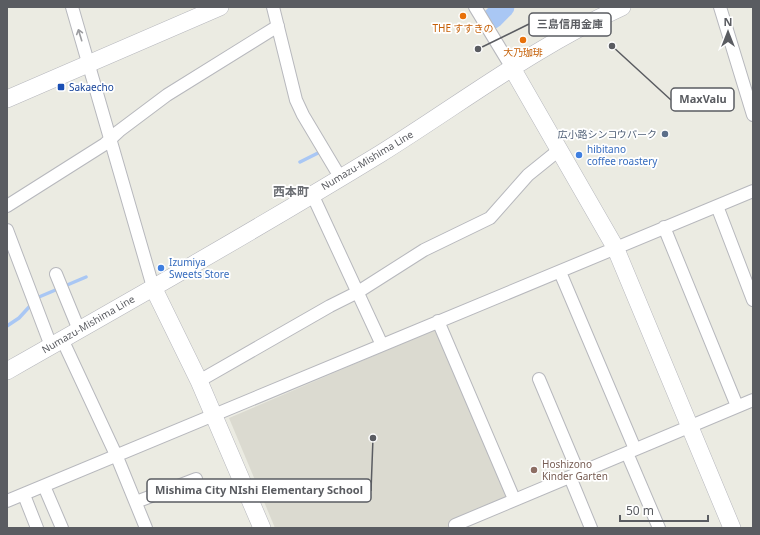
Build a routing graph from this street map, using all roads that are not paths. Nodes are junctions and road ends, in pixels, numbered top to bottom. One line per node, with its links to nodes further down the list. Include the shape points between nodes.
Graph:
1 (72, 7): 8 (street, one-way to 1)
2 (220, 7): 8 (street)
3 (273, 7): 7 (street)
4 (475, 7): 9 (street)
5 (622, 7): 9 (street, Numazu-Mishima Line)
6 (720, 7): 10 (street)
7 (278, 26): 13 (street, via 167,95); 15 (street, via 296,100)
8 (89, 63): 11 (street); 13 (street)
9 (512, 68): 14 (street); 15 (street, Numazu-Mishima Line)
10 (748, 78): 12 (street)
11 (7, 99)
12 (753, 115)
13 (111, 138): 18 (street, via 106,144); 25 (street)
14 (559, 150): 22 (street); 26 (street, via 528,175 494,216 424,250)
15 (340, 177): 17 (street, Numazu-Mishima Line)
16 (753, 191): 19 (street)
17 (312, 194): 25 (street, Numazu-Mishima Line); 26 (street)
18 (7, 206)
19 (717, 206): 20 (street); 27 (street)
20 (664, 227): 22 (street); 36 (street)
21 (7, 230): 30 (street)
22 (615, 247): 23 (street); 38 (street)
23 (560, 272): 28 (street); 39 (street)
24 (60, 283): 29 (street)
25 (153, 287): 29 (street, Numazu-Mishima Line); 34 (street)
26 (358, 292): 31 (street); 34 (street)
27 (753, 300)
28 (438, 321): 31 (street); 45 (street)
29 (79, 330): 30 (street, Numazu-Mishima Line)
30 (56, 343): 32 (street, Numazu-Mishima Line); 40 (street)
31 (382, 345): 37 (street)
32 (7, 371)
33 (540, 378): 41 (street)
34 (199, 380): 37 (street)
35 (753, 400): 36 (street)
36 (738, 406): 38 (street)
37 (215, 417): 40 (street); 51 (street)
38 (689, 426): 39 (street); 55 (street)
39 (631, 451): 41 (street); 54 (street)
40 (117, 457): 43 (street); 47 (street)
41 (574, 475): 45 (street); 53 (street)
42 (196, 479): 47 (street)
43 (44, 486): 44 (street); 49 (street)
44 (24, 494): 46 (street); 48 (street)
45 (514, 499): 52 (street, via 455,525)
46 (7, 501)
47 (136, 502): 50 (street)
48 (37, 528)
49 (62, 528)
50 (146, 528)
51 (262, 528)
52 (456, 528)
53 (591, 528)
54 (659, 528)
55 (732, 528)

